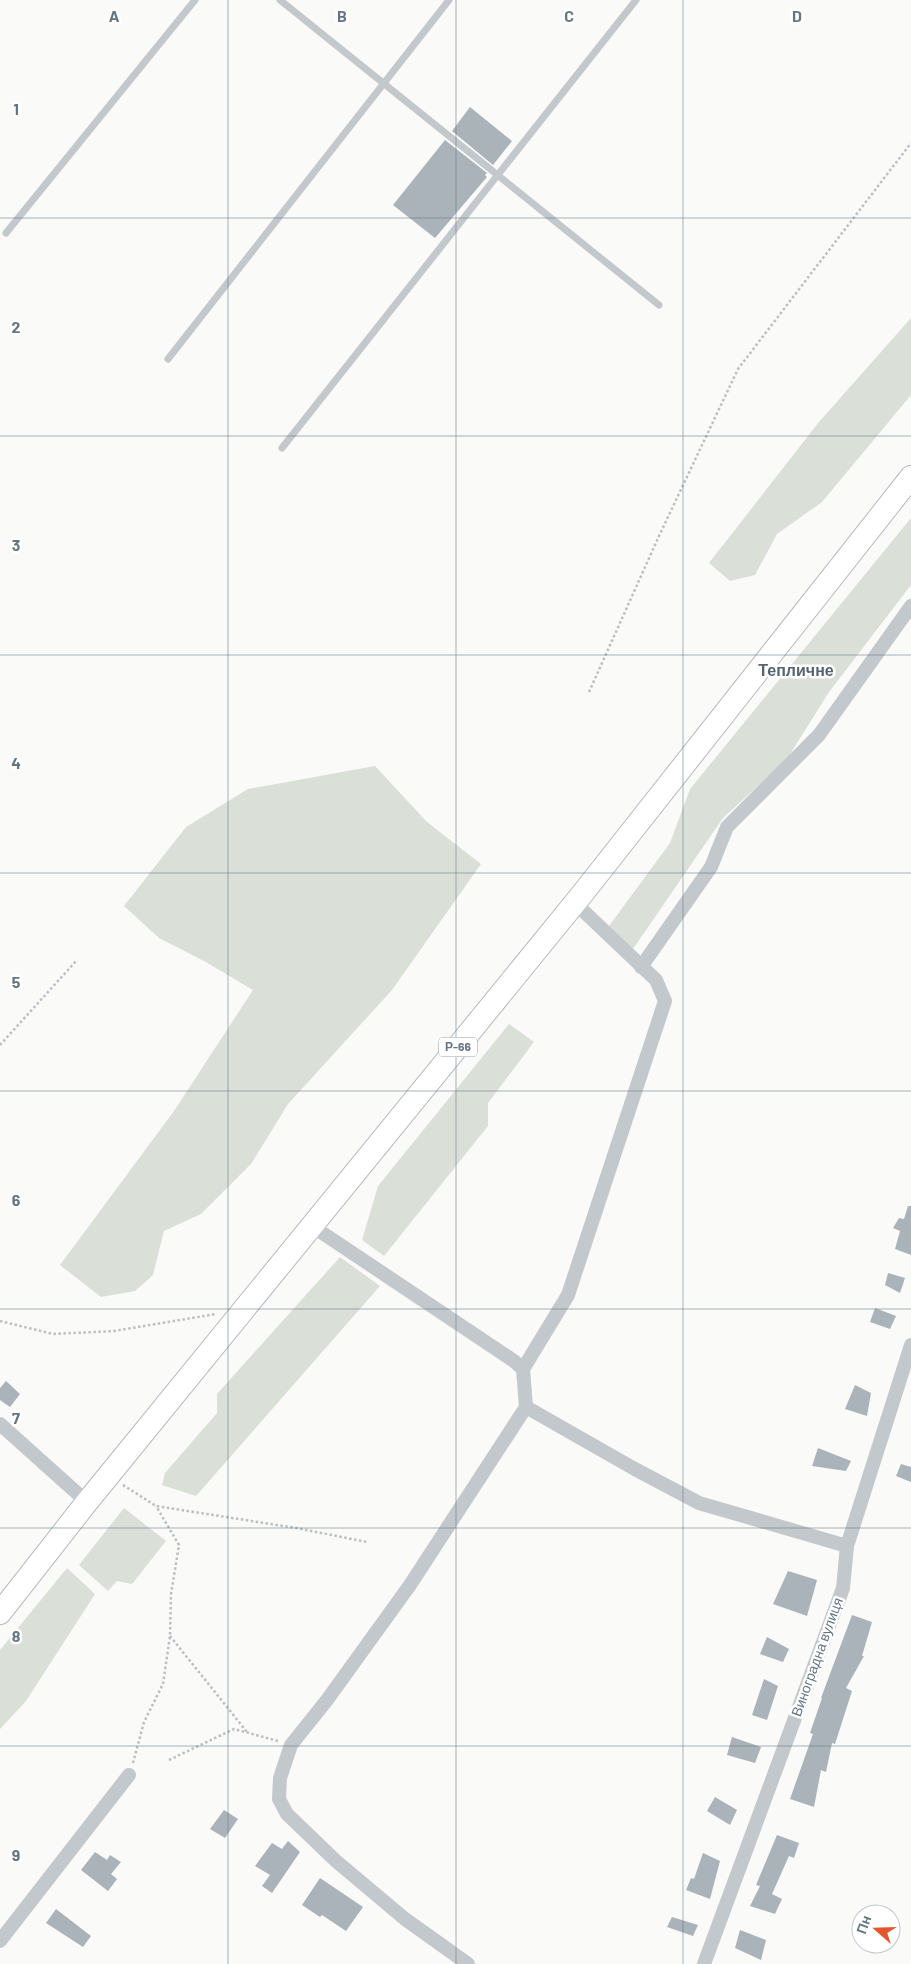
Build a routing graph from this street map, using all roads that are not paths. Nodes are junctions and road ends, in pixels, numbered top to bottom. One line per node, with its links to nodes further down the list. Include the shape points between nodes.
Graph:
1 (195, 0): 7 (lane)
2 (280, 0): 5 (lane)
3 (449, 0): 5 (lane)
4 (636, 0): 6 (lane)
5 (384, 83): 6 (lane); 9 (lane)
6 (497, 175): 8 (lane); 10 (lane)
7 (6, 233)
8 (659, 305)
9 (168, 359)
10 (282, 448)
11 (911, 477): 13 (main road, Р-66)
12 (911, 606): 14 (street, via 820,735 727,827 710,867)
13 (575, 903): 14 (street); 15 (main road, Р-66)
14 (641, 966): 17 (street, via 656,980 665,1001 568,1295)
15 (312, 1226): 17 (street); 20 (main road, Р-66)
16 (911, 1345): 21 (street, Виноградна вулиця)
17 (523, 1369): 18 (street)
18 (526, 1407): 21 (street, via 699,1503); 25 (street, via 410,1585 291,1745 280,1778 279,1799 287,1814 336,1861 405,1919)
19 (0, 1424): 20 (street)
20 (87, 1502): 22 (main road, Р-66)
21 (847, 1546): 26 (street, Виноградна вулиця, via 843,1588)
22 (0, 1613)
23 (129, 1775): 24 (street)
24 (0, 1941)
25 (468, 1964)
26 (704, 1964)

